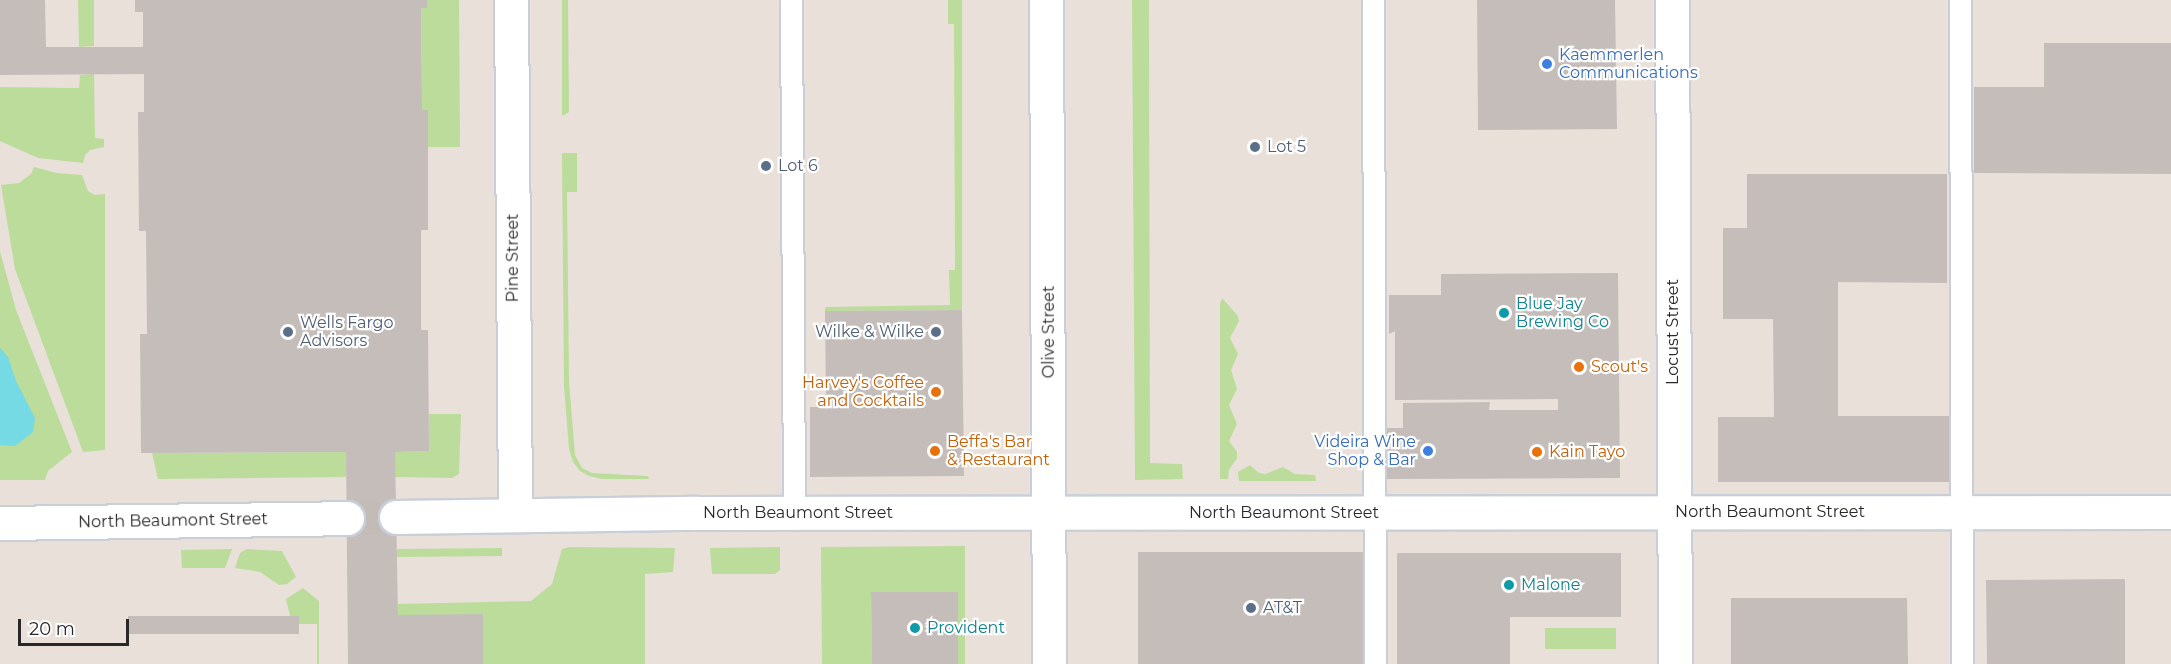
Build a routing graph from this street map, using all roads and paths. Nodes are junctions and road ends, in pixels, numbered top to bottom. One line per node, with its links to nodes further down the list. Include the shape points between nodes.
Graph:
1 (511, 0): 13 (street, Pine Street)
2 (791, 0): 10 (lane)
3 (1046, 0): 11 (street, Olive Street)
4 (1373, 0): 12 (lane)
5 (1672, 0): 7 (street, Locust Street)
6 (1960, 0): 8 (lane)
7 (1674, 512): 8 (street, North Beaumont Street); 12 (street, North Beaumont Street); 19 (street, Locust Street)
8 (1961, 512): 9 (street, North Beaumont Street); 20 (lane)
9 (2171, 512)
10 (794, 513): 11 (street, North Beaumont Street); 13 (street, North Beaumont Street)
11 (1050, 513): 12 (street, North Beaumont Street); 17 (street, Olive Street)
12 (1374, 513): 18 (lane)
13 (515, 515): 14 (street, North Beaumont Street)
14 (396, 517)
15 (347, 518): 16 (street, North Beaumont Street)
16 (0, 523)
17 (1049, 664)
18 (1376, 664)
19 (1675, 664)
20 (1962, 664)

